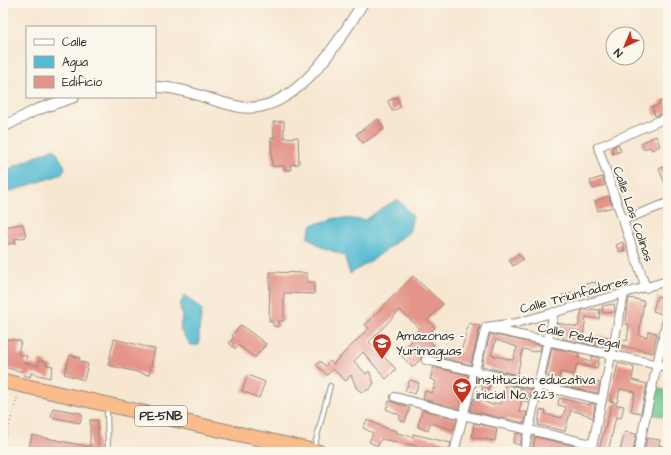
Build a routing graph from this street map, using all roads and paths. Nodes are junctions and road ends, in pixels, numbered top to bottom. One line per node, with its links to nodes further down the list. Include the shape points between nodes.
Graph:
1 (363, 3): 2 (street, via 327,57 284,98 272,104 258,108 241,107 188,92)
2 (156, 87)
3 (71, 98): 5 (street, via 36,110)
4 (668, 117): 7 (street, Calle Las Colinas, via 598,147)
5 (3, 127)
6 (668, 204): 7 (street)
7 (623, 220): 9 (street, Calle Las Colinas)
8 (668, 281): 9 (street, Calle Triunfadores)
9 (646, 288): 10 (street, Calle Triunfadores)
10 (624, 294): 11 (street, Calle Triunfadores); 15 (street)
11 (554, 312): 13 (street, Calle Triunfadores, via 516,323); 14 (street)
12 (668, 314): 17 (street)
13 (486, 327): 14 (street, Calle Pedregal); 19 (street)
14 (547, 341): 15 (street, Calle Pedregal); 23 (street)
15 (611, 355): 17 (street, Calle Pedregal); 25 (street)
16 (426, 360): 19 (street)
17 (656, 364): 18 (street, Calle Pedregal); 35 (street)
18 (668, 367)
19 (474, 371): 23 (street); 27 (street)
20 (3, 381): 21 (highway, PE-5NB)
21 (21, 386): 26 (highway, PE-5NB); 29 (path)
22 (330, 386): 31 (lane)
23 (538, 386): 25 (street); 28 (street)
24 (395, 397): 27 (street)
25 (602, 400): 30 (street)
26 (107, 404): 31 (highway, PE-5NB); 32 (lane)
27 (462, 415): 28 (street); 33 (street)
28 (530, 430): 30 (street); 34 (street)
29 (3, 445)
30 (592, 448)
31 (316, 451)
32 (108, 452)
33 (454, 452)
34 (524, 452)
35 (638, 452)

